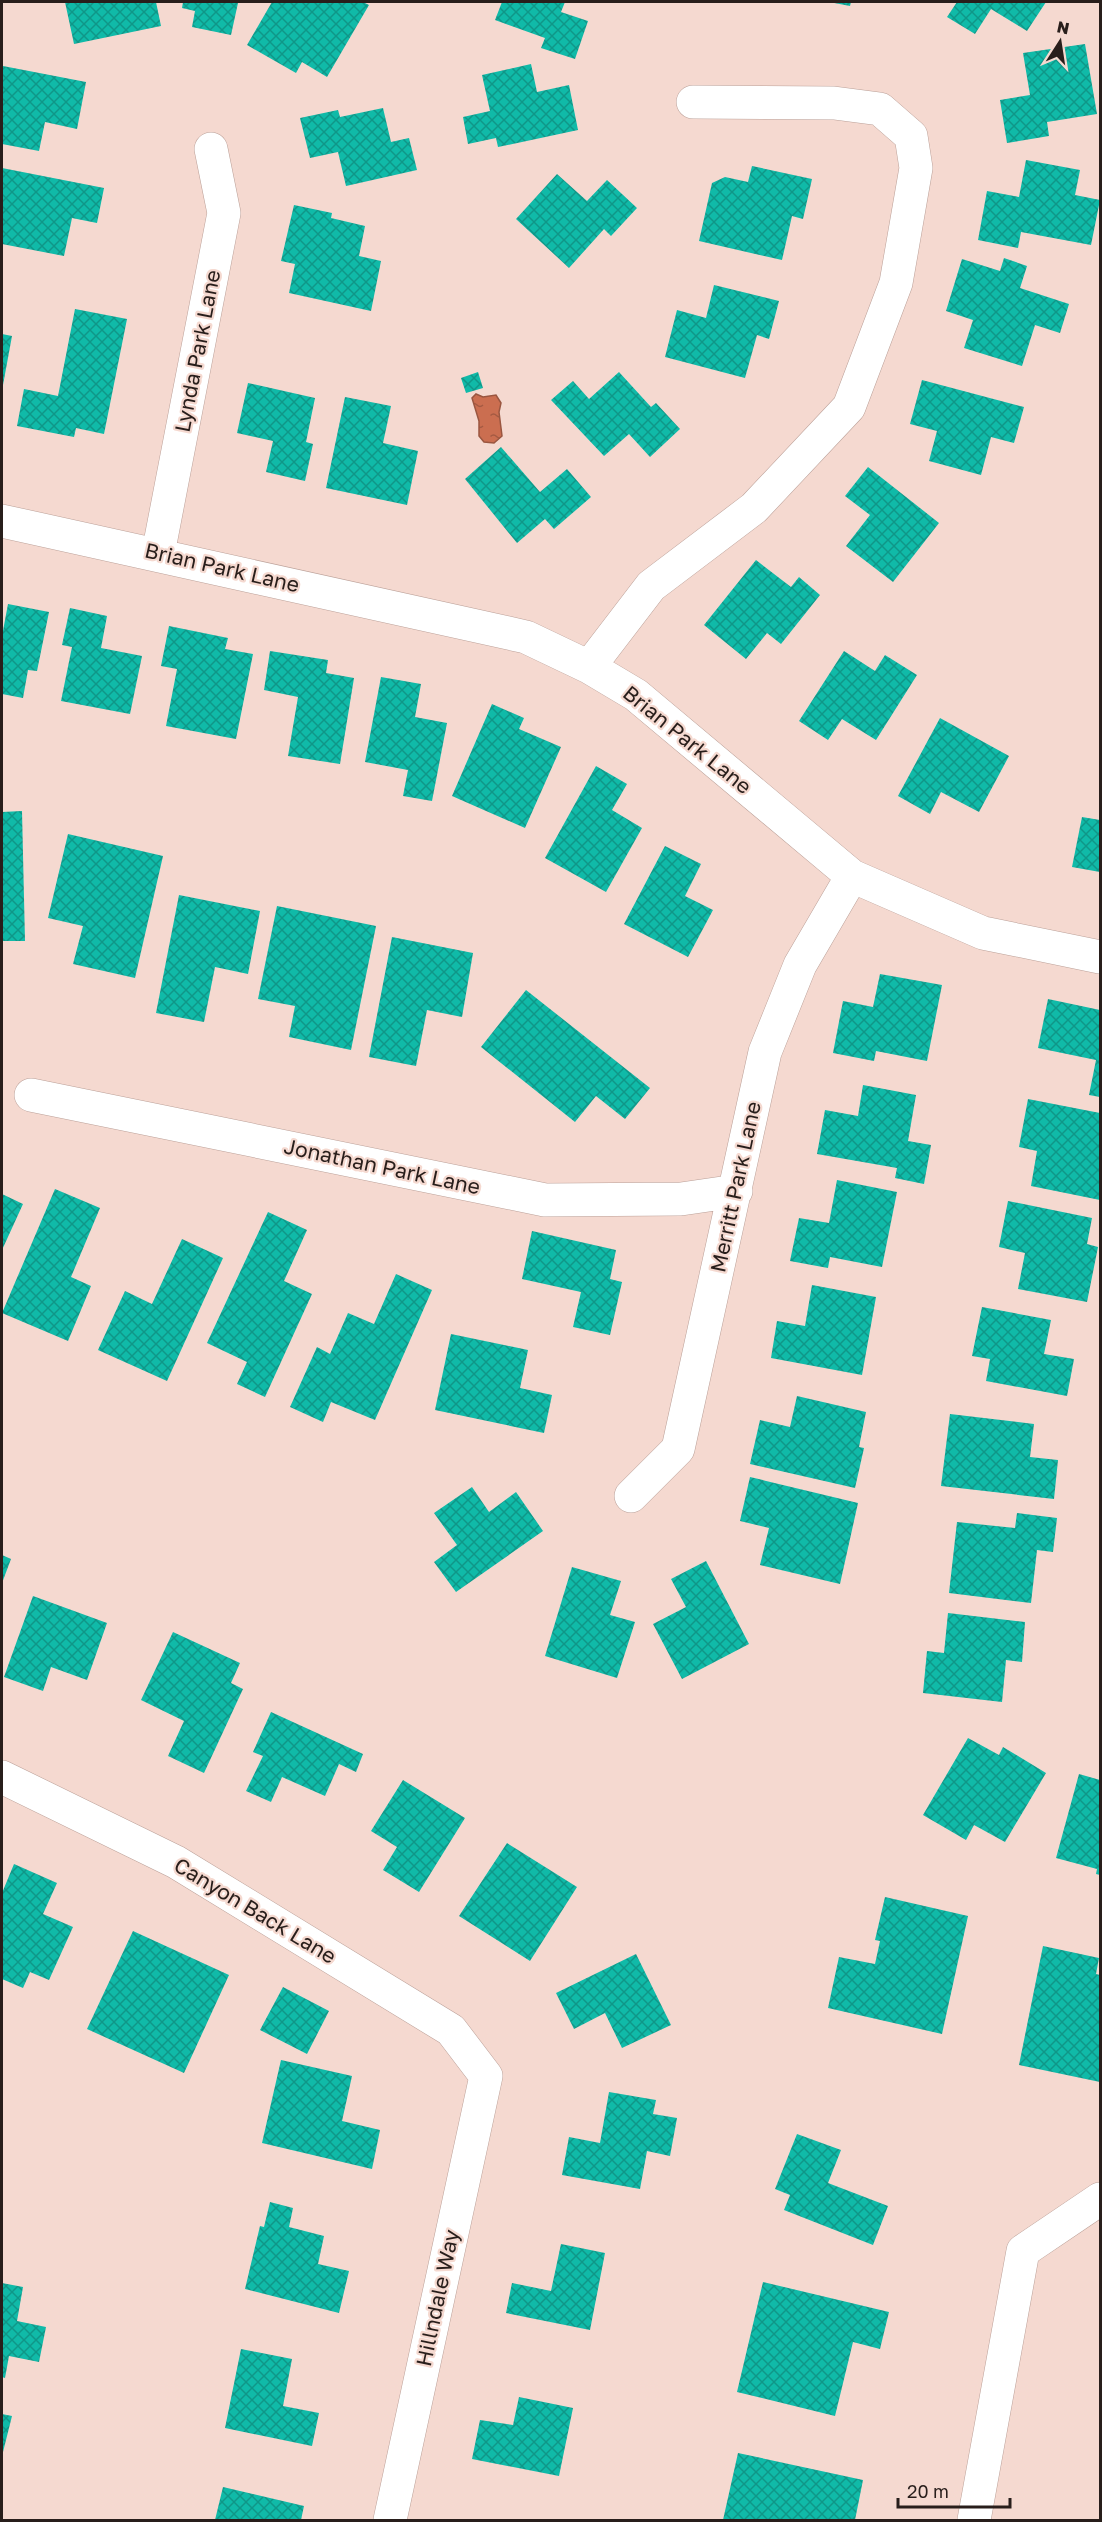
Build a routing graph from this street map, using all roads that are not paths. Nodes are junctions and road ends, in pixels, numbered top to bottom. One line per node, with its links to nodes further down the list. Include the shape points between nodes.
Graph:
1 (693, 102): 5 (street, via 834,103 880,110 911,136 916,168 896,283 849,407 754,508 651,586)
2 (211, 149): 4 (street, Lynda Park Lane, via 224,213)
3 (2, 521): 4 (street, Brian Park Lane)
4 (158, 554): 5 (street, Brian Park Lane, via 526,637)
5 (589, 667): 6 (street, Brian Park Lane, via 636,694)
6 (852, 876): 7 (street, Brian Park Lane, via 983,933); 9 (street, Merritt Park Lane, via 800,965 765,1052)
7 (1101, 957)
8 (31, 1095): 9 (street, Jonathan Park Lane, via 546,1200 681,1199)
9 (736, 1191): 10 (street, Merritt Park Lane, via 678,1449)
10 (631, 1496)
11 (2, 1777): 12 (street, Canyon Back Lane, via 176,1862 451,2030)
12 (486, 2076): 14 (street, Hillndale Way)
13 (1101, 2199): 15 (street, via 1023,2251)
14 (390, 2520)
15 (974, 2520)

